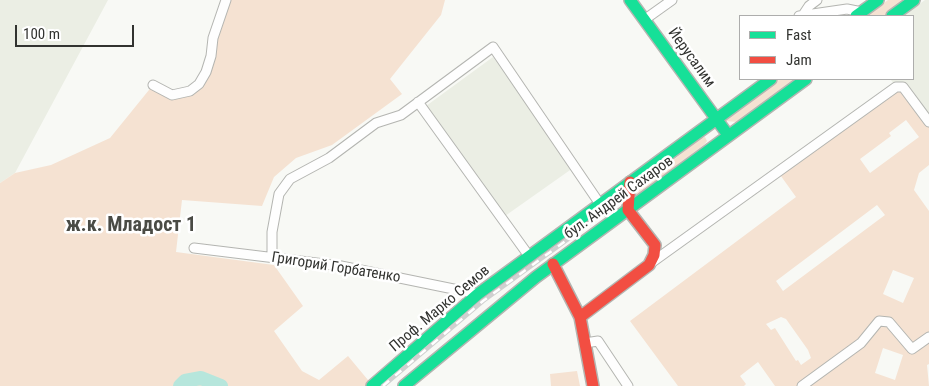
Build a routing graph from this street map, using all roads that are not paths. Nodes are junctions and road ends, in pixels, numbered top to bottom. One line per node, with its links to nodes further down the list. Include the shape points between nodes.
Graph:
1 (226, 0): 14 (street, via 206,72 199,84 190,91 172,95)
2 (630, 0): 11 (main road, Йерусалим)
3 (672, 0): 11 (street)
4 (817, 0): 8 (street)
5 (878, 0): 7 (main road)
6 (914, 0): 10 (main road)
7 (859, 14): 9 (street, via 848,9)
8 (802, 15)
9 (808, 15)
10 (893, 15)
11 (644, 20): 16 (main road, Йерусалим)
12 (770, 80): 16 (main road, бул. Андрей Сахаров)
13 (805, 80): 18 (main road, бул. Андрей Сахаров)
14 (153, 85)
15 (418, 102): 20 (street, via 493,48); 23 (street); 24 (street, via 401,115 376,123 329,158 290,179 280,194 272,232)
16 (717, 119): 18 (main road, Йерусалим); 19 (main road, бул. Андрей Сахаров)
17 (929, 122): 26 (street, via 902,87 896,87)
18 (728, 135): 21 (main road, бул. Андрей Сахаров)
19 (630, 182): 20 (main road, бул. Андрей Сахаров); 21 (main road)
20 (601, 204): 21 (street, via 609,213); 23 (main road, бул. Андрей Сахаров)
21 (627, 213): 25 (main road, бул. Андрей Сахаров); 26 (main road, via 655,245)
22 (194, 248): 24 (street, Григорий Горбатенко)
23 (529, 256): 27 (main road, Проф. Марко Семов)
24 (272, 257): 27 (street, Григорий Горбатенко, via 341,266)
25 (553, 264): 28 (main road); 32 (main road)
26 (649, 265): 28 (main road)
27 (478, 294): 31 (main road, Проф. Марко Семов)
28 (580, 317): 30 (main road)
29 (929, 338): 35 (street, via 912,349 889,322 879,321 861,343)
30 (586, 343): 33 (main road); 34 (street, via 598,341)
31 (372, 386)
32 (404, 386)
33 (593, 386)
34 (628, 386)
35 (802, 386)

